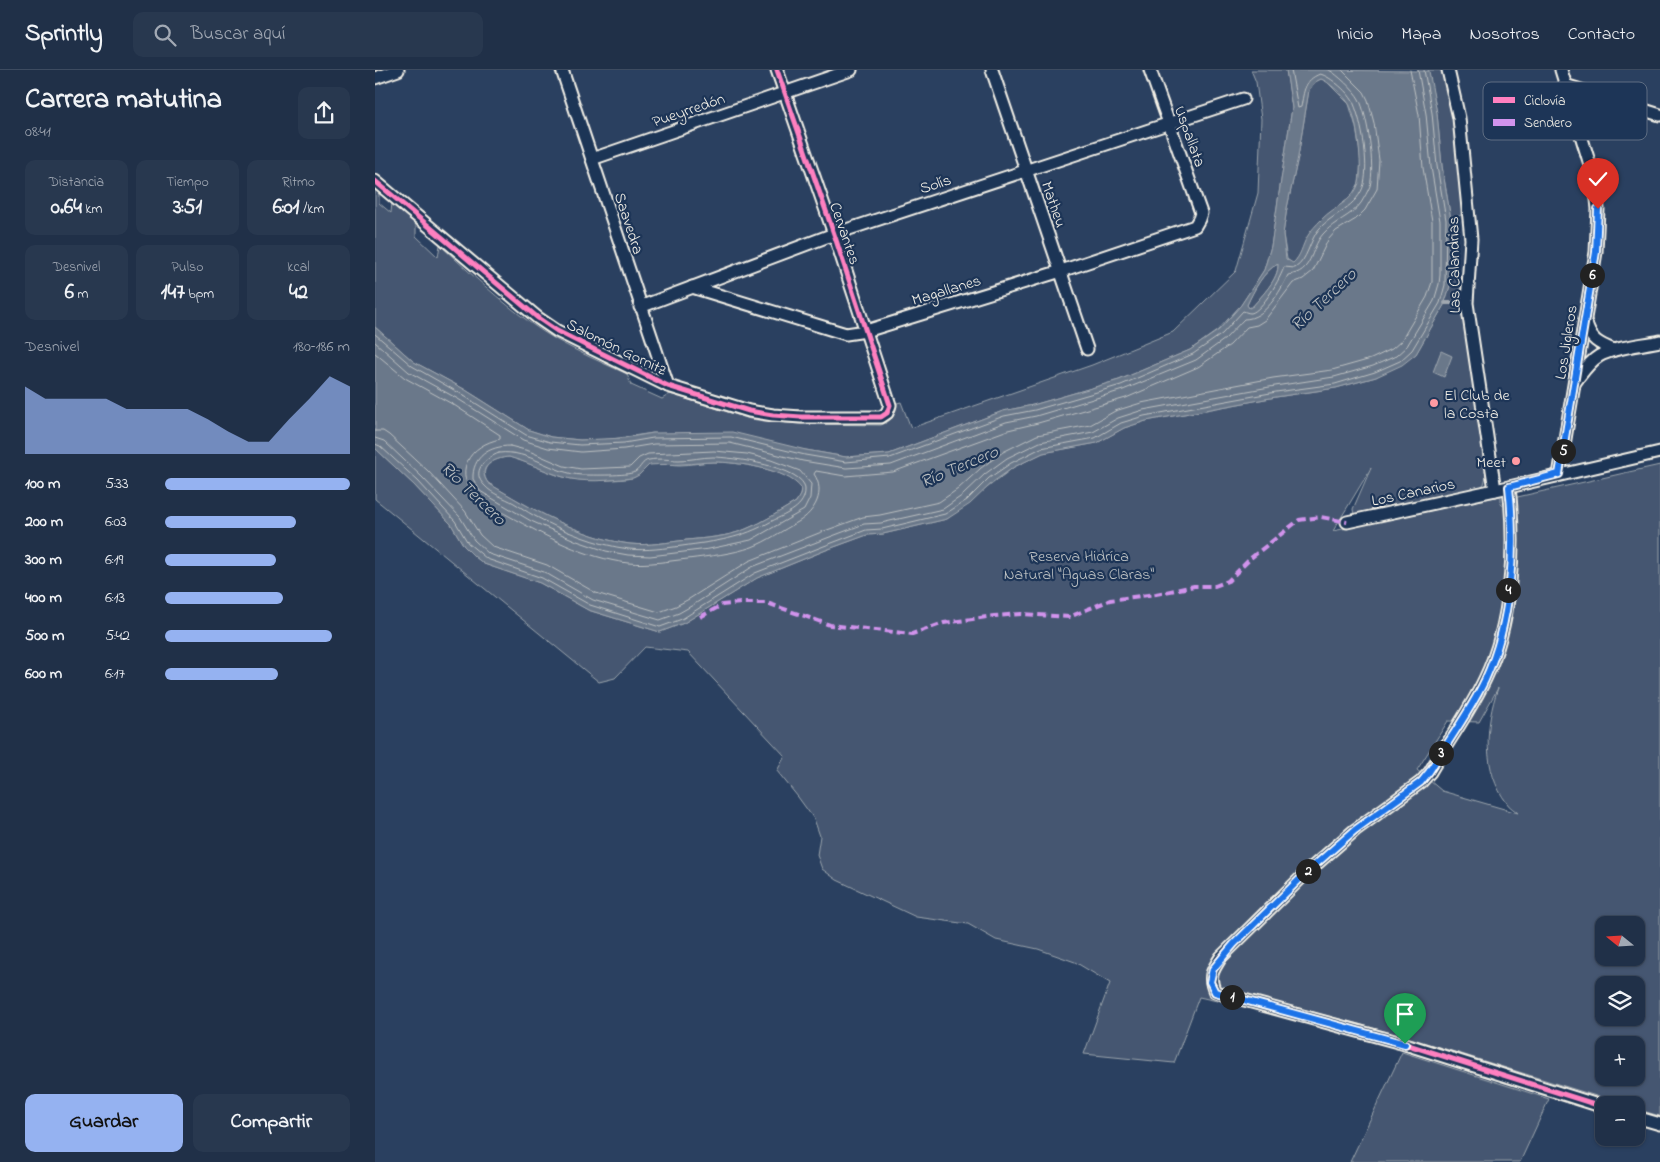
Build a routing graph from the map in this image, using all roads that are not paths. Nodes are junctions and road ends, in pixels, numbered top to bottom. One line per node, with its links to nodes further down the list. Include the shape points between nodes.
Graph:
1 (398, 70): 8 (street)
2 (562, 70): 15 (street, Saavedra)
3 (777, 70): 9 (street, Cervantes)
4 (851, 70): 9 (street, Pueyrredón)
5 (992, 70): 16 (street, Matheu)
6 (1149, 70): 13 (street, Uspallata)
7 (1449, 70): 34 (street, Las Calandrias, via 1459,118 1471,239 1467,303)
8 (375, 78)
9 (785, 93): 15 (street, Pueyrredón); 19 (street, Cervantes)
10 (1243, 99): 13 (street, Solís)
11 (1647, 111): 12 (street)
12 (1660, 115)
13 (1169, 123): 16 (street, Solís); 18 (street, Uspallata)
14 (1582, 140): 23 (street, Los Jigleros, via 1595,181 1598,209 1596,252)
15 (592, 159): 22 (street, Saavedra)
16 (1027, 170): 19 (street, Solís); 20 (street, Matheu)
17 (375, 180): 29 (street, Salomón Gornitz, via 538,318)
18 (1201, 213): 20 (street, Magallanes, via 1195,226)
19 (834, 234): 21 (street, Solís); 24 (street, Cervantes)
20 (1061, 271): 24 (street, Magallanes); 26 (street, Matheu)
21 (692, 287): 22 (street, Solís); 24 (street, Magallanes, via 845,334)
22 (640, 307): 29 (street, Saavedra)
23 (1585, 319): 27 (street, via 1593,339); 28 (street, Los Jigleros)
24 (866, 331): 30 (street, Cervantes)
25 (1660, 342): 27 (street)
26 (1087, 349)
27 (1614, 350): 28 (street, via 1599,356)
28 (1575, 382): 32 (street, Los Jigleros)
29 (668, 386): 30 (street, Salomón Gornitz, via 749,411 773,415 881,417)
30 (890, 405)
31 (1660, 452): 32 (street, Los Canarios)
32 (1559, 474): 33 (street, Los Canarios)
33 (1509, 487): 34 (street, Los Canarios); 36 (street, via 1511,568 1505,611 1497,648 1485,680 1471,704 1421,782 1355,830 1307,872 1221,957 1210,982 1215,992 1405,1044)
34 (1495, 490): 35 (street, Los Canarios)
35 (1347, 522)
36 (1595, 1104)
37 (1645, 1120): 38 (street)
38 (1660, 1124)

